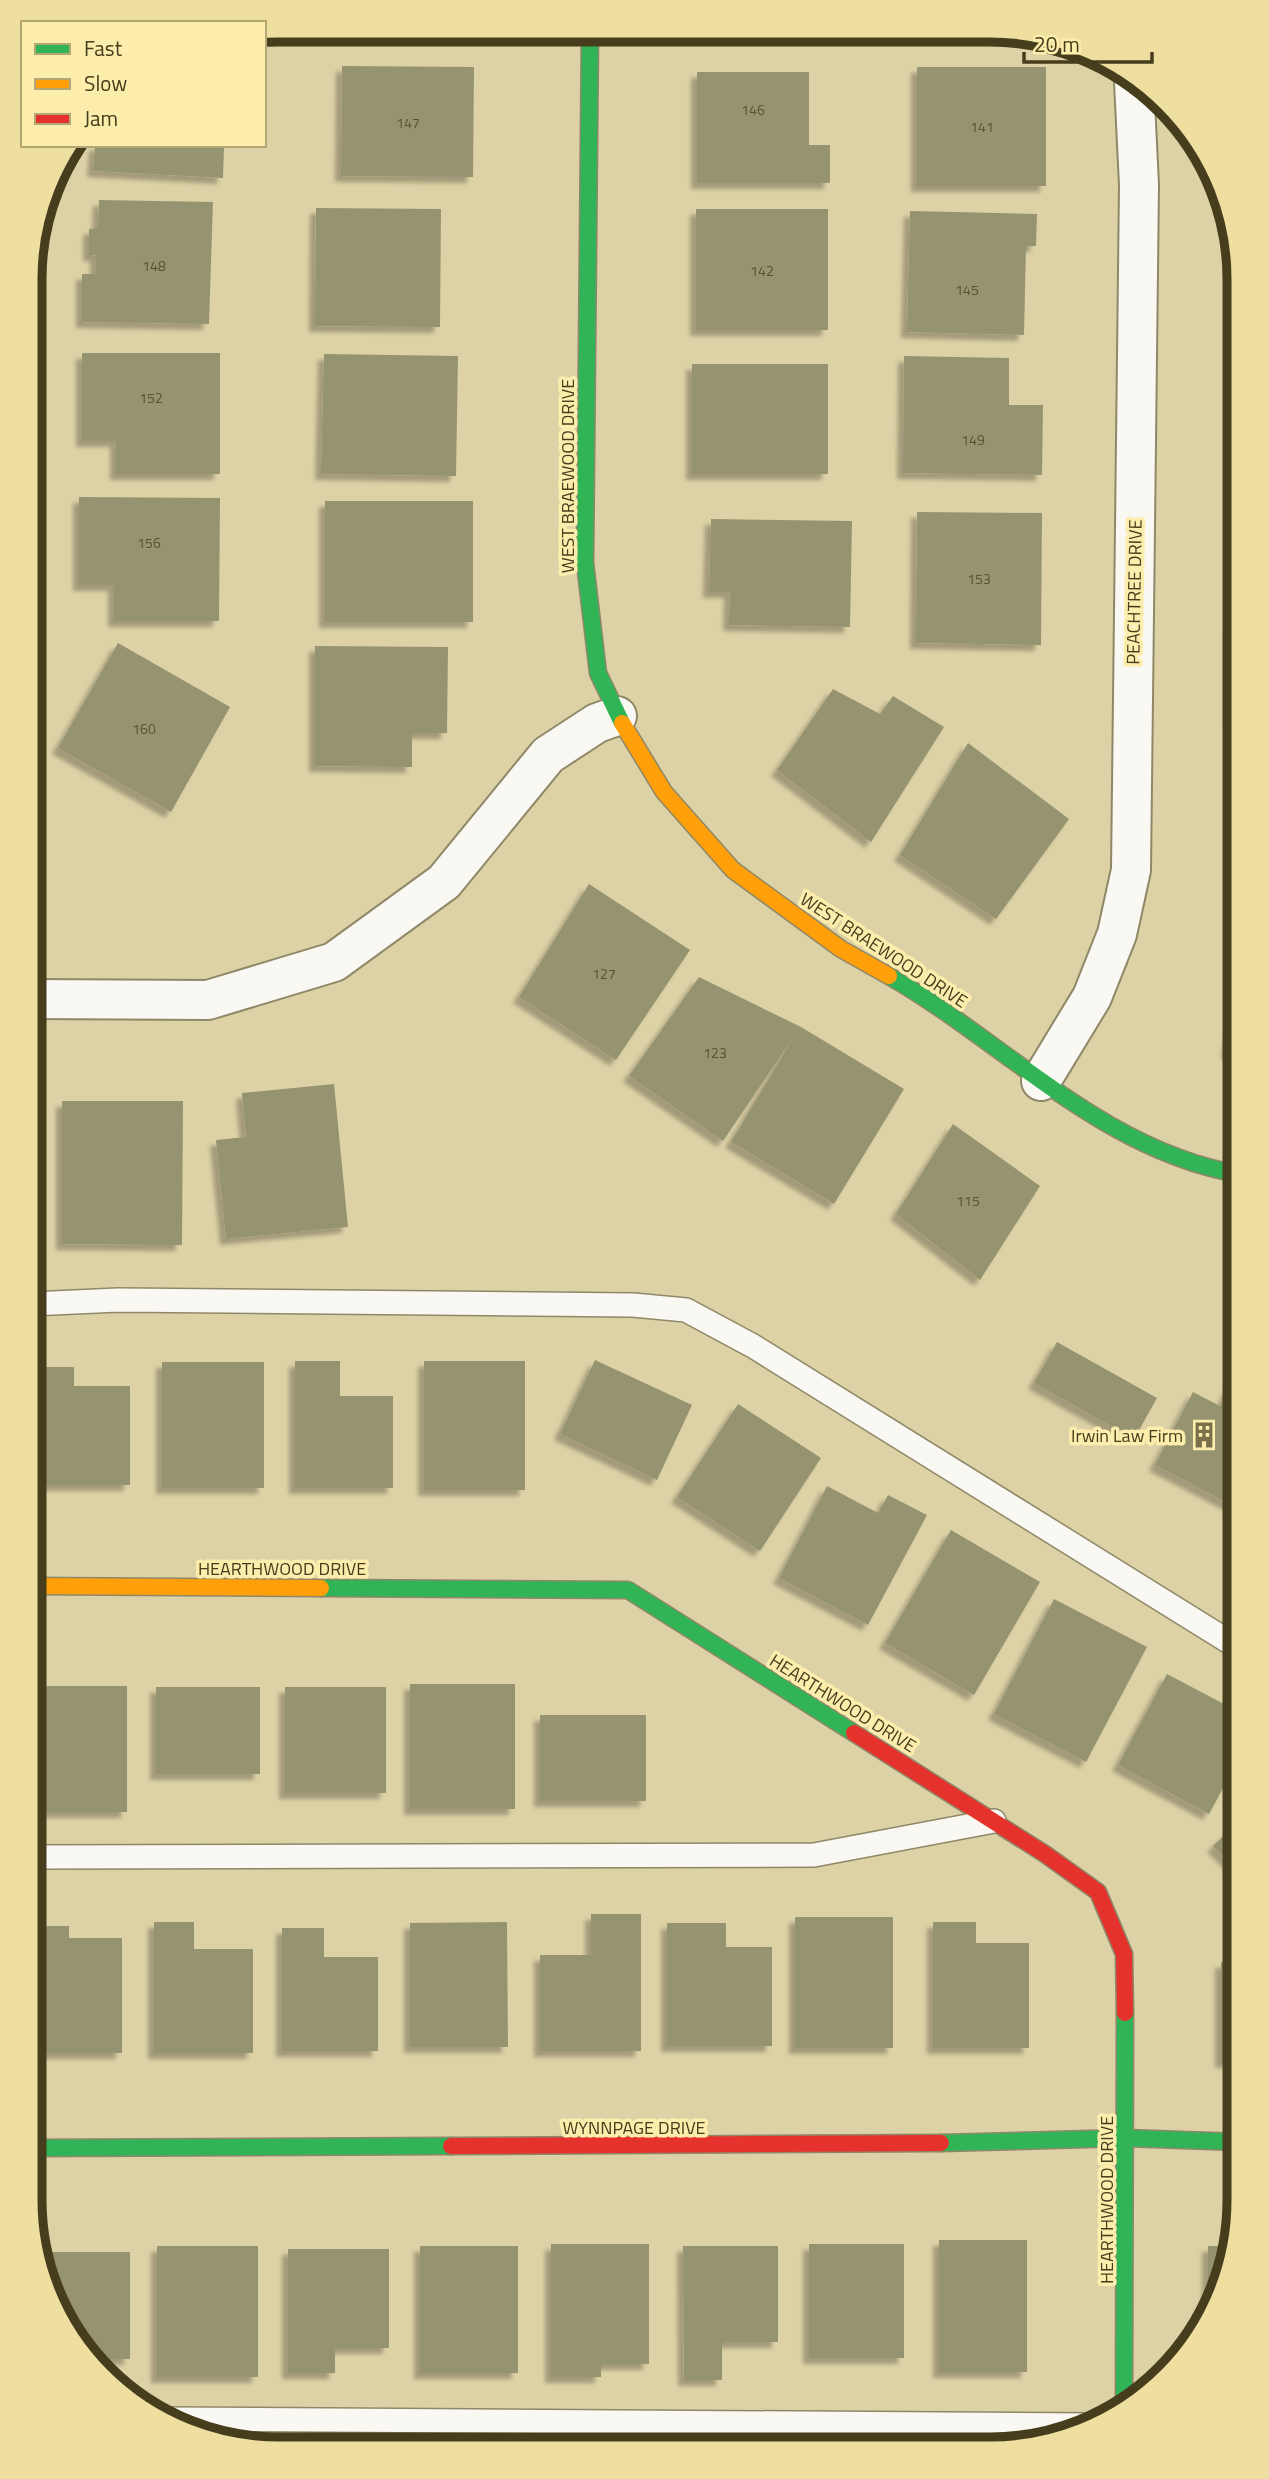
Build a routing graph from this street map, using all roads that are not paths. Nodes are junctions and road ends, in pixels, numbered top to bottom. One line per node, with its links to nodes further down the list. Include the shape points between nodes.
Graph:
1 (590, 43): 3 (street, WEST BRAEWOOD DRIVE, via 585,563 598,673)
2 (1134, 92): 5 (street, PEACHTREE DRIVE, via 1139,185 1131,870 1117,934 1092,997)
3 (617, 716): 4 (street, via 597,723 548,755 444,882 334,962 208,1000); 5 (street, WEST BRAEWOOD DRIVE, via 664,792 733,870 841,949 918,993)
4 (42, 999)
5 (1041, 1082): 6 (street, WEST BRAEWOOD DRIVE, via 1122,1132)
6 (1227, 1172)
7 (42, 1303): 9 (lane, via 323,1301 633,1305 686,1310 753,1346)
8 (42, 1586): 10 (street, HEARTHWOOD DRIVE, via 628,1590)
9 (1226, 1640)
10 (994, 1821): 11 (lane, via 814,1855); 12 (street, HEARTHWOOD DRIVE, via 1098,1892 1124,1954)
11 (42, 1857)
12 (1126, 2138): 13 (street, WYNNPAGE DRIVE); 14 (street, WYNNPAGE DRIVE, via 840,2145); 15 (street, HEARTHWOOD DRIVE)
13 (1226, 2142)
14 (42, 2148)
15 (1124, 2394)
16 (188, 2419): 17 (lane)
17 (1063, 2425)

